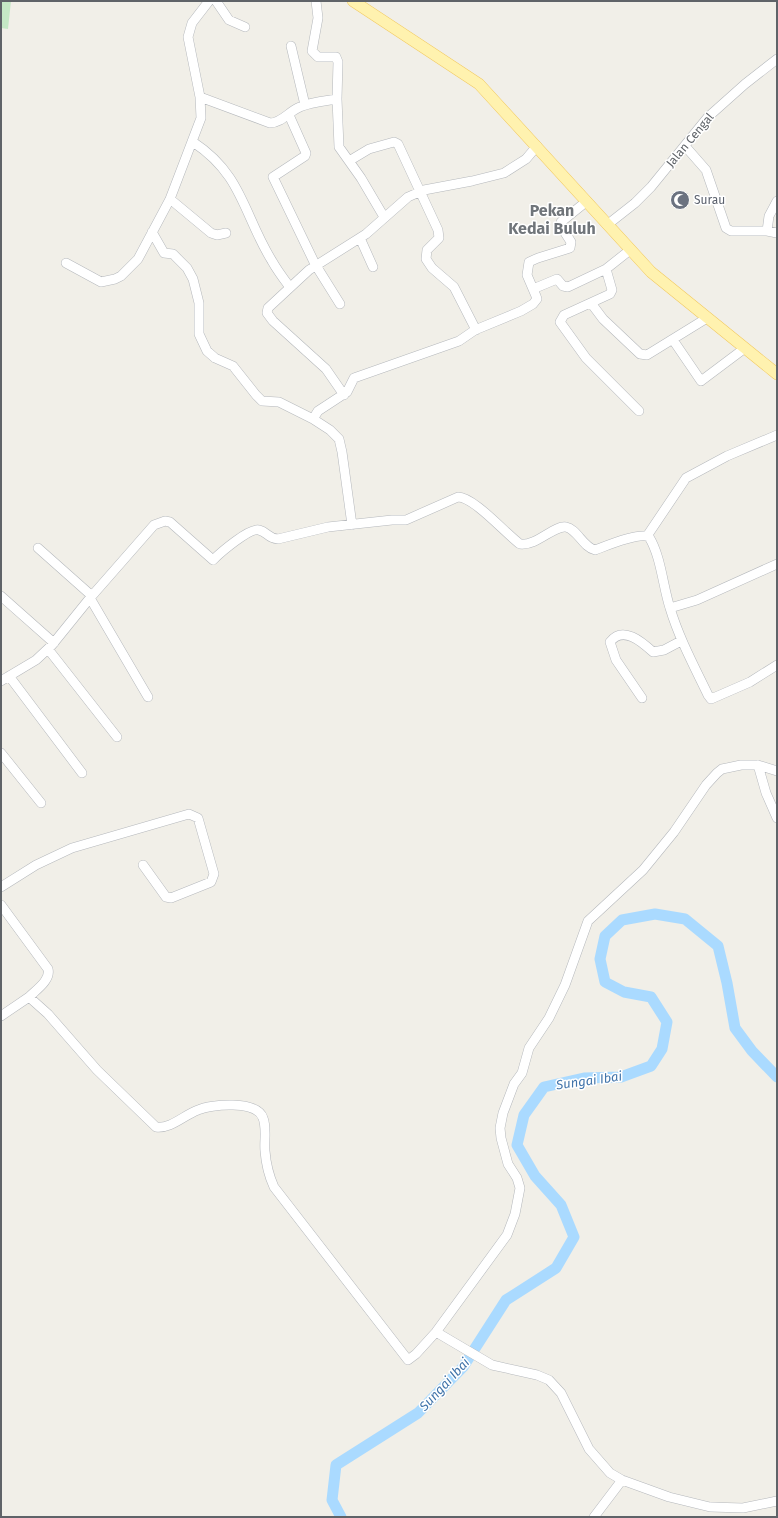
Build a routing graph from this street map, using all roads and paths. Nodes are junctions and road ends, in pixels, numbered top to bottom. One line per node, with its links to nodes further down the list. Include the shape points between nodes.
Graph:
1 (209, 1): 9 (street, via 192,23 188,37)
2 (216, 1): 6 (street, via 229,20)
3 (316, 1): 10 (street, via 318,18 312,51 318,57 333,56 337,59)
4 (353, 1): 5 (main road)
5 (365, 4): 14 (main road, via 479,84)
6 (245, 27)
7 (291, 46): 11 (street)
8 (777, 59): 15 (street, Jalan Cengal, via 708,117)
9 (200, 97): 12 (street, via 270,123); 13 (street, via 201,118)
10 (337, 99): 11 (street); 16 (street, via 338,143)
11 (305, 105): 12 (street)
12 (289, 114): 30 (street, via 306,153 273,177)
13 (193, 142): 18 (street); 33 (street, via 213,157 231,178 272,260)
14 (537, 146): 17 (street, via 529,156 504,173 472,182); 20 (main road)
15 (685, 146): 22 (street, Jalan Cengal, via 635,203); 23 (street, via 706,170 726,228 731,231)
16 (348, 161): 17 (street, via 369,149 396,142); 21 (street)
17 (421, 191): 21 (street, via 408,196); 38 (street, via 439,234 427,250 426,259 432,268 454,287)
18 (170, 199): 24 (street); 25 (street, via 211,233)
19 (777, 200): 23 (street, via 769,216)
20 (587, 201): 22 (main road); 34 (street, via 561,222 571,242 570,248 529,262 527,272)
21 (384, 217): 27 (street)
22 (607, 225): 28 (main road)
23 (767, 230): 26 (street)
24 (152, 232): 29 (street, via 138,259 115,279 101,282); 44 (street, via 164,253 173,254 191,273 200,303 199,334 207,350 215,358 233,366 262,401 280,402)
25 (226, 233)
26 (777, 233)
27 (360, 238): 30 (street); 31 (street)
28 (630, 250): 32 (street); 37 (main road, via 662,282)
29 (66, 263)
30 (315, 264): 33 (street); 35 (street)
31 (373, 267)
32 (606, 269): 34 (street, via 568,287 563,286 557,279); 36 (street, via 612,290 610,294)
33 (289, 286): 42 (street, via 268,308 267,313 279,328 326,369)
34 (533, 288): 38 (street, via 537,299 533,304)
35 (340, 304)
36 (591, 304): 39 (street, via 640,354 647,355); 43 (street, via 564,315 560,322 586,358)
37 (707, 318): 39 (street); 40 (main road)
38 (476, 330): 42 (street, via 455,342 354,378)
39 (673, 340): 40 (street, via 700,381)
40 (745, 348): 41 (main road)
41 (777, 374)
42 (344, 395): 44 (street, via 318,411)
43 (639, 411)
44 (313, 419): 46 (street, via 336,435 341,445)
45 (777, 435): 47 (street, via 727,456 686,478)
46 (352, 525): 47 (street, via 406,520 451,499 464,497 501,525 520,544 531,544 562,527 568,528 588,547 595,550 614,542); 51 (street, via 328,527 278,539 271,538 261,530 254,530 213,560 170,522 160,522)
47 (646, 536): 52 (street, via 651,541)
48 (38, 548): 51 (street)
49 (777, 564): 52 (street, via 696,600)
50 (1, 596): 54 (street)
51 (91, 597): 54 (street); 57 (street)
52 (670, 608): 53 (street)
53 (681, 641): 55 (street, via 711,699 750,682); 58 (street, via 664,650 653,652 629,636 618,635 610,642 616,660)
54 (51, 646): 56 (street, via 36,660); 59 (street)
55 (777, 665)
56 (5, 679): 63 (street)
57 (148, 696)
58 (642, 698)
59 (117, 737)
60 (1, 754): 64 (street)
61 (758, 766): 62 (street); 65 (street); 71 (street, via 741,765 722,769 709,781 644,870 588,921 565,985 549,1018 529,1048 522,1073 514,1084 503,1113 501,1138 508,1164 520,1188 515,1214 507,1235)
62 (777, 771)
63 (82, 773)
64 (41, 803)
65 (777, 818)
66 (143, 865): 67 (street, via 166,897 171,898 211,882 214,874 198,818 189,814 72,848 40,863)
67 (1, 887)
68 (1, 905): 69 (street, via 48,969 48,978)
69 (29, 997): 70 (street); 71 (street, via 48,1014 97,1070 156,1127 165,1127 206,1107 235,1105 250,1107 260,1112 264,1122 267,1166 274,1187 399,1350 408,1360)
70 (1, 1016)
71 (436, 1332): 72 (street, via 492,1365 549,1380 561,1393 589,1449 610,1473)
72 (622, 1480): 74 (street, via 669,1497); 75 (street)
73 (777, 1501): 74 (street, via 743,1508)
74 (710, 1507): 76 (street)
75 (594, 1517)
76 (709, 1517)

